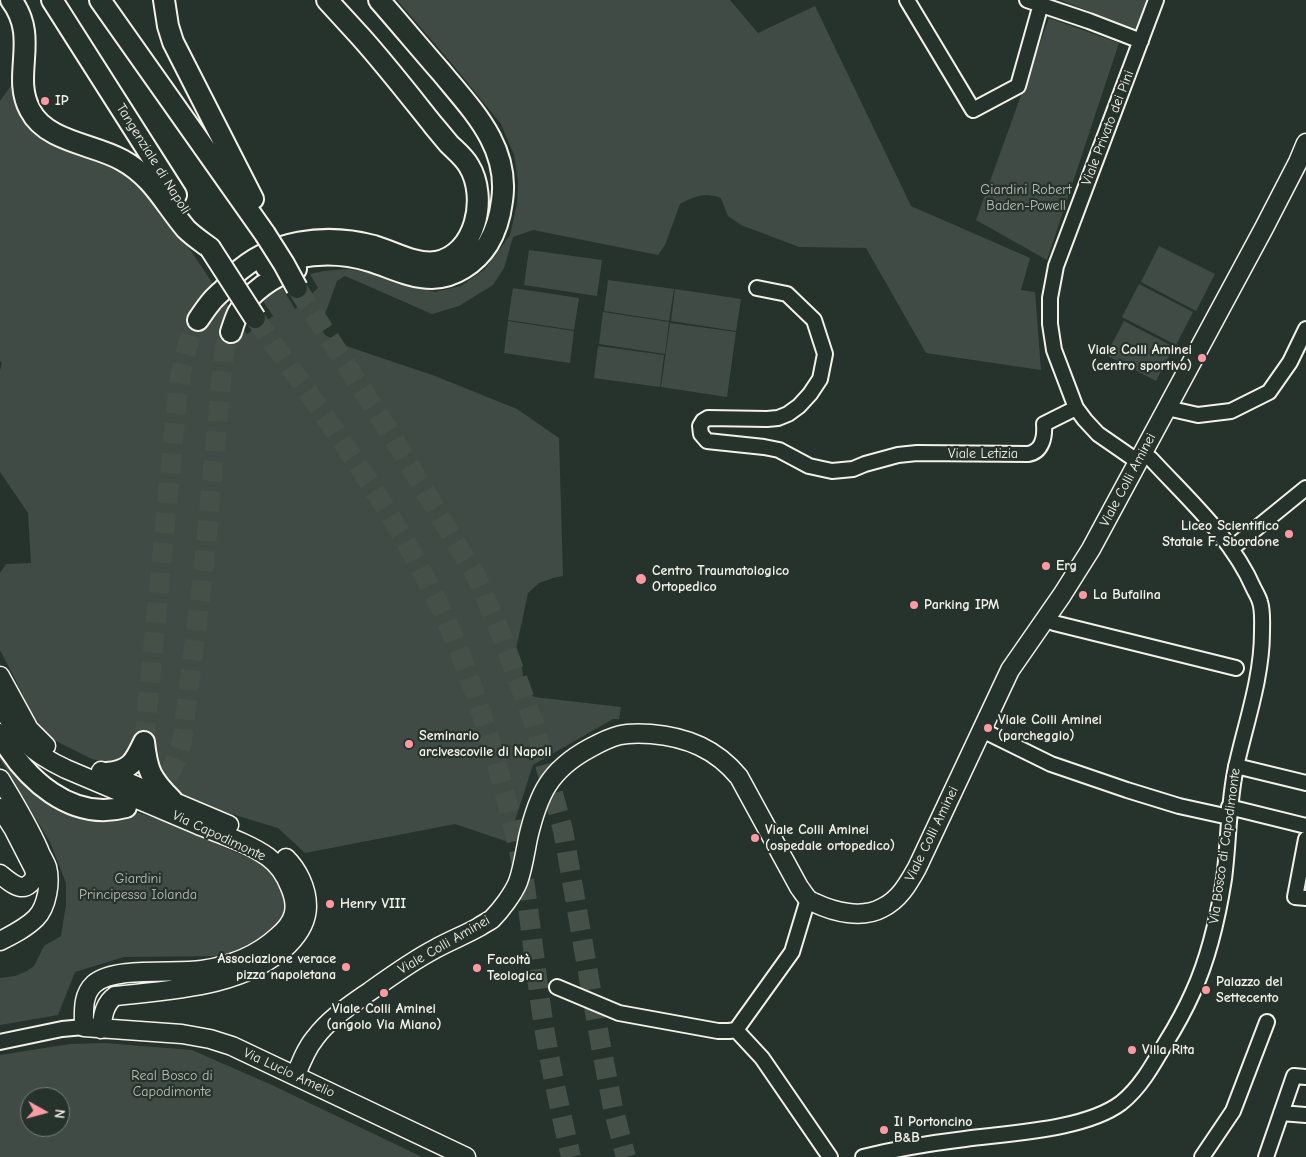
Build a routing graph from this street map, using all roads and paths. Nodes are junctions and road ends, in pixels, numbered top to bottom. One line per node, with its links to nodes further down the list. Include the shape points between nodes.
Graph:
1 (12, 0): 17 (highway, via 24,26 24,90 36,119 50,132 104,152 133,167 152,183 187,230)
2 (52, 0): 17 (highway, Tangenziale di Napoli)
3 (100, 0): 15 (highway)
4 (164, 0): 16 (highway, via 173,42 238,168)
5 (327, 0): 11 (highway)
6 (338, 0): 11 (highway)
7 (379, 0): 18 (highway, via 488,132 503,179 497,225 486,248 470,263 454,273 433,278)
8 (907, 0): 10 (street, via 973,110 1018,86)
9 (1156, 0): 12 (street, Viale Privato dei Pini)
10 (1034, 2): 12 (street)
11 (360, 36): 21 (highway, via 469,166 478,203 474,228 460,249 436,262 415,261 375,246 351,242 321,240 290,244 267,253 242,269)
12 (1141, 41): 26 (street, Viale Privato dei Pini, via 1056,266 1050,298 1054,350)
13 (172, 80): 15 (highway)
14 (1306, 142): 27 (main road, Viale Colli Aminei, via 1264,228)
15 (204, 147): 16 (highway)
16 (267, 233): 19 (highway, bridge)
17 (210, 248): 22 (highway, Tangenziale di Napoli, bridge)
18 (394, 269): 21 (highway, via 354,257 311,255 268,266); 25 (highway, via 340,263 289,271 262,286 252,296 238,314)
19 (297, 288)
20 (757, 288): 26 (street, Viale Letizia, via 787,294 814,320 825,354 820,379 799,406 778,418 708,418 700,426 707,441 779,450 809,466 832,472 917,453 1033,453 1043,439 1044,424)
21 (224, 289): 23 (highway)
22 (255, 318)
23 (198, 320)
24 (1306, 329): 27 (street, via 1290,362 1269,392 1232,411 1198,415)
25 (231, 332)
26 (1076, 408): 28 (street, Viale Privato dei Pini, via 1098,434)
27 (1167, 408): 28 (main road, Viale Colli Aminei)
28 (1140, 457): 30 (street, Via Bosco di Capodimonte, via 1151,459); 50 (main road, Viale Colli Aminei, via 1091,549 1010,670 909,883 897,898 870,913 837,911)
29 (1306, 488): 30 (street)
30 (1231, 549): 37 (street, Via Bosco di Capodimonte, via 1247,573 1260,603 1262,623 1257,682)
31 (1054, 623): 32 (street)
32 (1236, 668)
33 (0, 676): 38 (main road, Via Capodimonte, via 29,729 42,744)
34 (0, 704): 54 (main road, Via Capodimonte, via 20,737 45,759 262,853 282,870 293,893 295,910 288,926 269,944 244,958 201,970 136,972 100,979 86,997)
35 (988, 733): 44 (street, via 1051,764 1127,790 1180,806)
36 (0, 734): 42 (highway, via 28,773 60,798 97,810)
37 (1236, 766): 40 (street); 44 (street, Via Bosco di Capodimonte)
38 (107, 773): 41 (main road, Via Capodimonte); 41 (highway, via 123,770 132,764 144,742 150,772)
39 (0, 779): 47 (main road, via 34,838)
40 (1306, 783)
41 (172, 800): 54 (main road, Via Capodimonte, via 252,835 281,853 296,870 305,890 305,922 286,948 241,973 194,987 115,996)
42 (126, 807)
43 (0, 808): 47 (main road, via 34,867)
44 (1229, 812): 45 (street); 63 (street, Via Bosco di Capodimonte, via 1224,878 1204,962 1172,1033 1133,1092 1104,1113 1067,1125 952,1140)
45 (1306, 826)
46 (1306, 839): 49 (street, via 1295,897)
47 (41, 870): 48 (main road, via 34,880 20,887); 51 (main road, via 49,881 39,914)
48 (0, 874)
49 (1306, 898)
50 (808, 900): 55 (street, via 792,952); 57 (main road, Viale Colli Aminei, via 739,777 724,760 703,747 667,736 637,733 611,737 566,764 543,791 536,806 517,884 490,920 401,969 341,1012 313,1040)
51 (0, 941)
52 (557, 987): 55 (street, via 619,1013 718,1031)
53 (1267, 1022): 64 (street, via 1233,1111)
54 (92, 1028): 56 (street, via 62,1029); 57 (main road, Via Lucio Amelio, via 210,1039)
55 (736, 1030): 62 (street, via 762,1058)
56 (0, 1042)
57 (296, 1075): 61 (main road, Via Lucio Amelio)
58 (1306, 1077): 59 (street, via 1294,1076)
59 (1281, 1113): 60 (street); 65 (street)
60 (1306, 1115)
61 (466, 1157)
62 (830, 1157)
63 (863, 1157)
64 (1202, 1157)
65 (1266, 1157)

